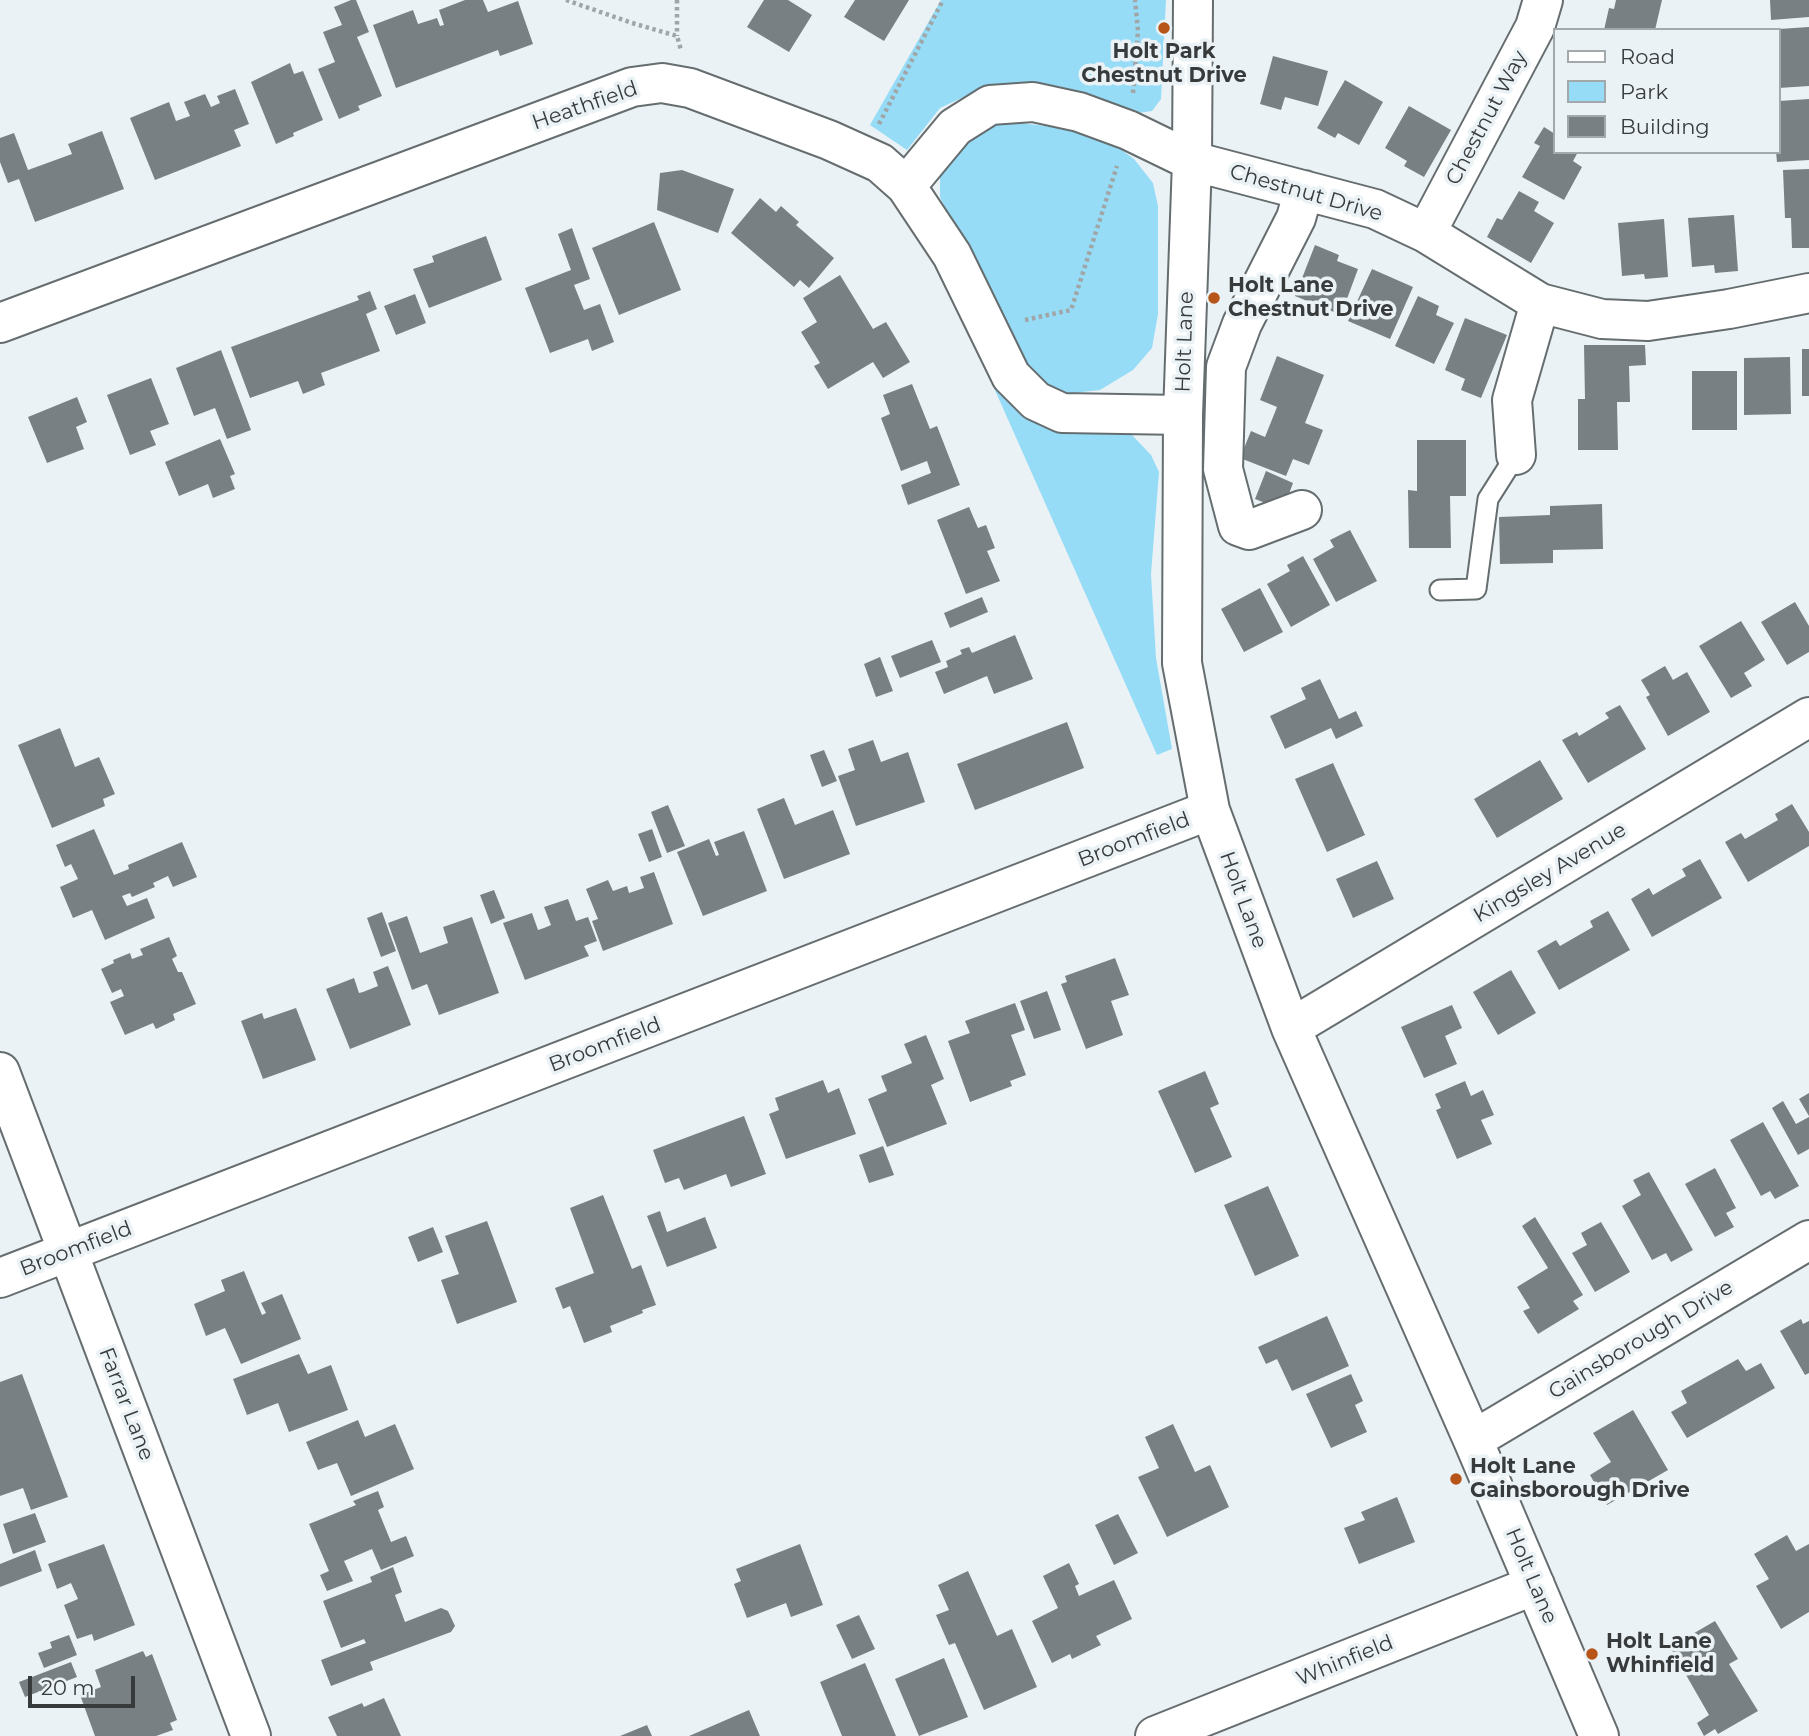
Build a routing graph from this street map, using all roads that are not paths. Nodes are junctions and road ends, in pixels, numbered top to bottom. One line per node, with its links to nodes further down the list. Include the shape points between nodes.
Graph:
1 (1193, 0): 3 (street, Holt Lane)
2 (1543, 0): 6 (street, Chestnut Way, via 1535,27)
3 (1192, 162): 4 (street, Chestnut Drive, via 1079,112 1033,102 990,105 954,127); 5 (street, Chestnut Drive); 10 (street, Holt Lane)
4 (906, 186): 9 (street, Heathfield, via 863,155 690,88 662,83 632,87); 10 (street, Heathfield, via 952,255 1011,376 1036,401 1062,413)
5 (1304, 190): 6 (street, Chestnut Drive, via 1375,209); 12 (street, via 1296,218 1242,324 1226,367 1223,469 1238,526 1249,530)
6 (1426, 233): 8 (street, Chestnut Drive)
7 (1809, 293): 8 (street, Chestnut Drive, via 1648,321 1602,319)
8 (1540, 303): 11 (street, via 1511,400)
9 (0, 323)
10 (1183, 415): 15 (street, Holt Lane, via 1182,663)
11 (1516, 455): 13 (lane, via 1488,499 1476,589)
12 (1302, 510)
13 (1440, 590)
14 (1809, 718): 16 (street, Kingsley Avenue)
15 (1210, 810): 16 (street, Holt Lane); 19 (street, Broomfield)
16 (1291, 1028): 21 (street, Holt Lane)
17 (0, 1072): 19 (street, Farrar Lane)
18 (1809, 1240): 21 (street, Gainsborough Drive)
19 (69, 1252): 20 (street, Broomfield); 23 (street, Farrar Lane)
20 (0, 1278)
21 (1474, 1440): 22 (street, Holt Lane)
22 (1535, 1585): 24 (street, Whinfield); 25 (street, Holt Lane)
23 (251, 1736)
24 (1155, 1736)
25 (1599, 1736)

